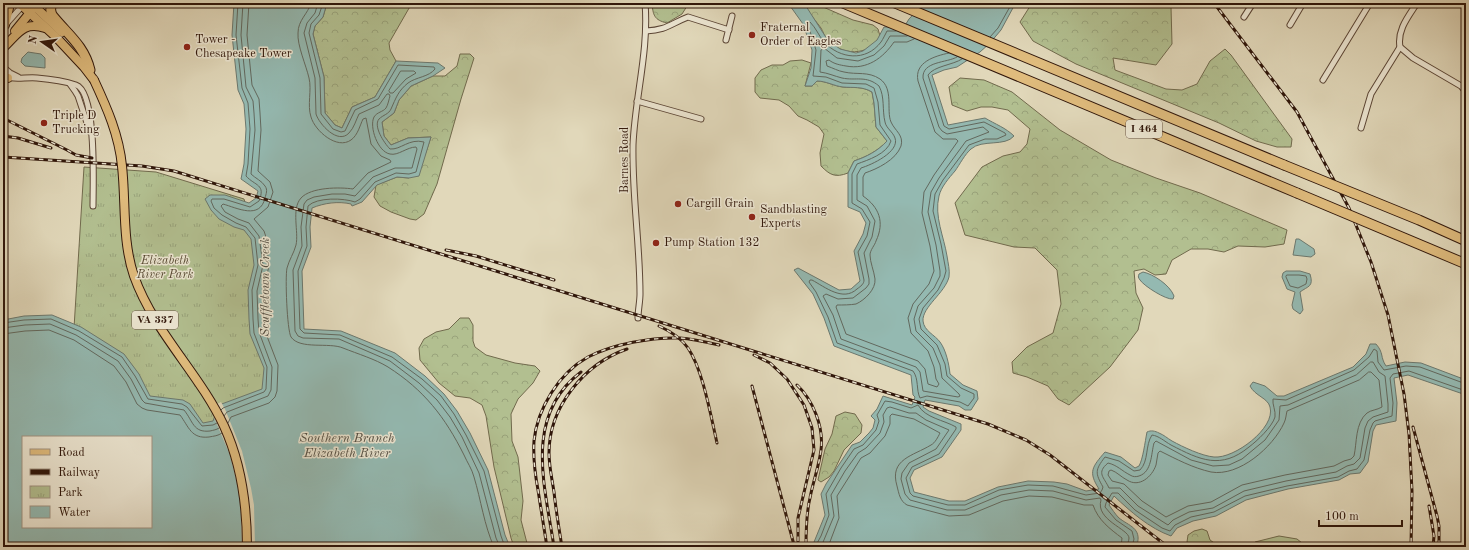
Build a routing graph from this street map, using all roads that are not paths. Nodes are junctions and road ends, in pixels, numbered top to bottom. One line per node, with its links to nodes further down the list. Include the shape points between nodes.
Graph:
1 (8, 3): 15 (main road)
2 (53, 3): 23 (highway, via 50,11 52,15 80,47)
3 (645, 3): 17 (street, Barnes Road)
4 (843, 3): 34 (highway, I 464, bridge)
5 (1253, 3): 13 (street)
6 (1303, 3): 14 (street)
7 (1370, 3): 27 (street)
8 (1417, 3): 21 (street, via 1400,32)
9 (22, 4): 11 (main road, VA 337); 15 (street)
10 (899, 5): 33 (highway, I 464, bridge)
11 (34, 6): 16 (main road, VA 337); 20 (main road); 23 (main road, VA 337, via 69,38)
12 (732, 16): 18 (street)
13 (1244, 17)
14 (1290, 25)
15 (4, 26)
16 (48, 29): 20 (main road, via 28,26); 26 (main road, VA 337)
17 (646, 30): 18 (street, via 669,27 688,17); 29 (street, Barnes Road)
18 (729, 30): 19 (street)
19 (726, 40)
20 (3, 47)
21 (1400, 47): 28 (street, via 1413,58 1461,86); 31 (street, via 1371,94)
22 (3, 67): 25 (street)
23 (90, 70): 26 (main road, VA 337)
24 (5, 77): 25 (street)
25 (19, 78): 32 (street, via 37,78 70,84 78,96 91,136)
26 (94, 80): 36 (main road, VA 337, bridge, via 112,119 120,150 126,234 134,276 154,319 224,427 243,489 247,516)
27 (1323, 80)
28 (1466, 92)
29 (637, 101): 30 (street); 35 (street, Barnes Road, via 633,147 640,294)
30 (701, 119)
31 (1361, 128)
32 (92, 206)
33 (1466, 241)
34 (1466, 264)
35 (638, 318)
36 (247, 547)

